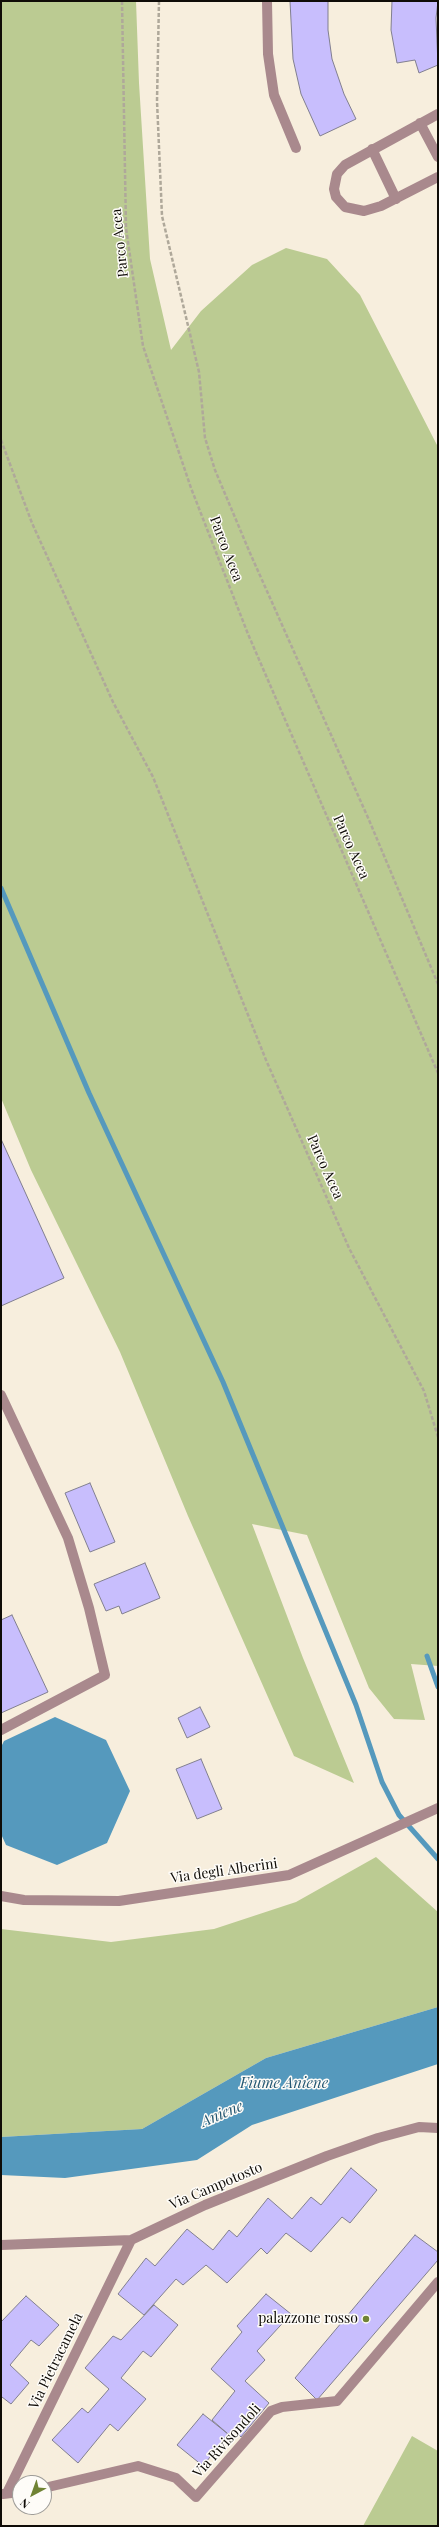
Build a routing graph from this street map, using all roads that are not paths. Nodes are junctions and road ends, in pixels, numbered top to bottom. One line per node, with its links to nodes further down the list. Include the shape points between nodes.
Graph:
1 (267, 1): 4 (street, via 268,54 274,95)
2 (438, 114): 3 (street)
3 (420, 123): 5 (street); 6 (street)
4 (296, 148)
5 (372, 149): 8 (street); 8 (street, via 339,170 334,181 336,197 345,207 364,211)
6 (438, 157)
7 (438, 177): 8 (street)
8 (396, 199)
9 (1, 1394): 10 (street, via 68,1538 89,1608 105,1676)
10 (1, 1730)
11 (438, 1808): 12 (street, Via degli Alberini, via 289,1876 119,1901 24,1900)
12 (1, 1896)
13 (438, 2128): 14 (street, Via Campotosto, via 412,2129 326,2156 205,2205)
14 (130, 2240): 15 (street, Via Campotosto); 18 (street, Via Pietracamela)
15 (1, 2245)
16 (438, 2282): 17 (street, Via Rivisondoli, via 337,2401 282,2407 272,2411 196,2497 176,2478 138,2466)
17 (52, 2486)
18 (4, 2494)

